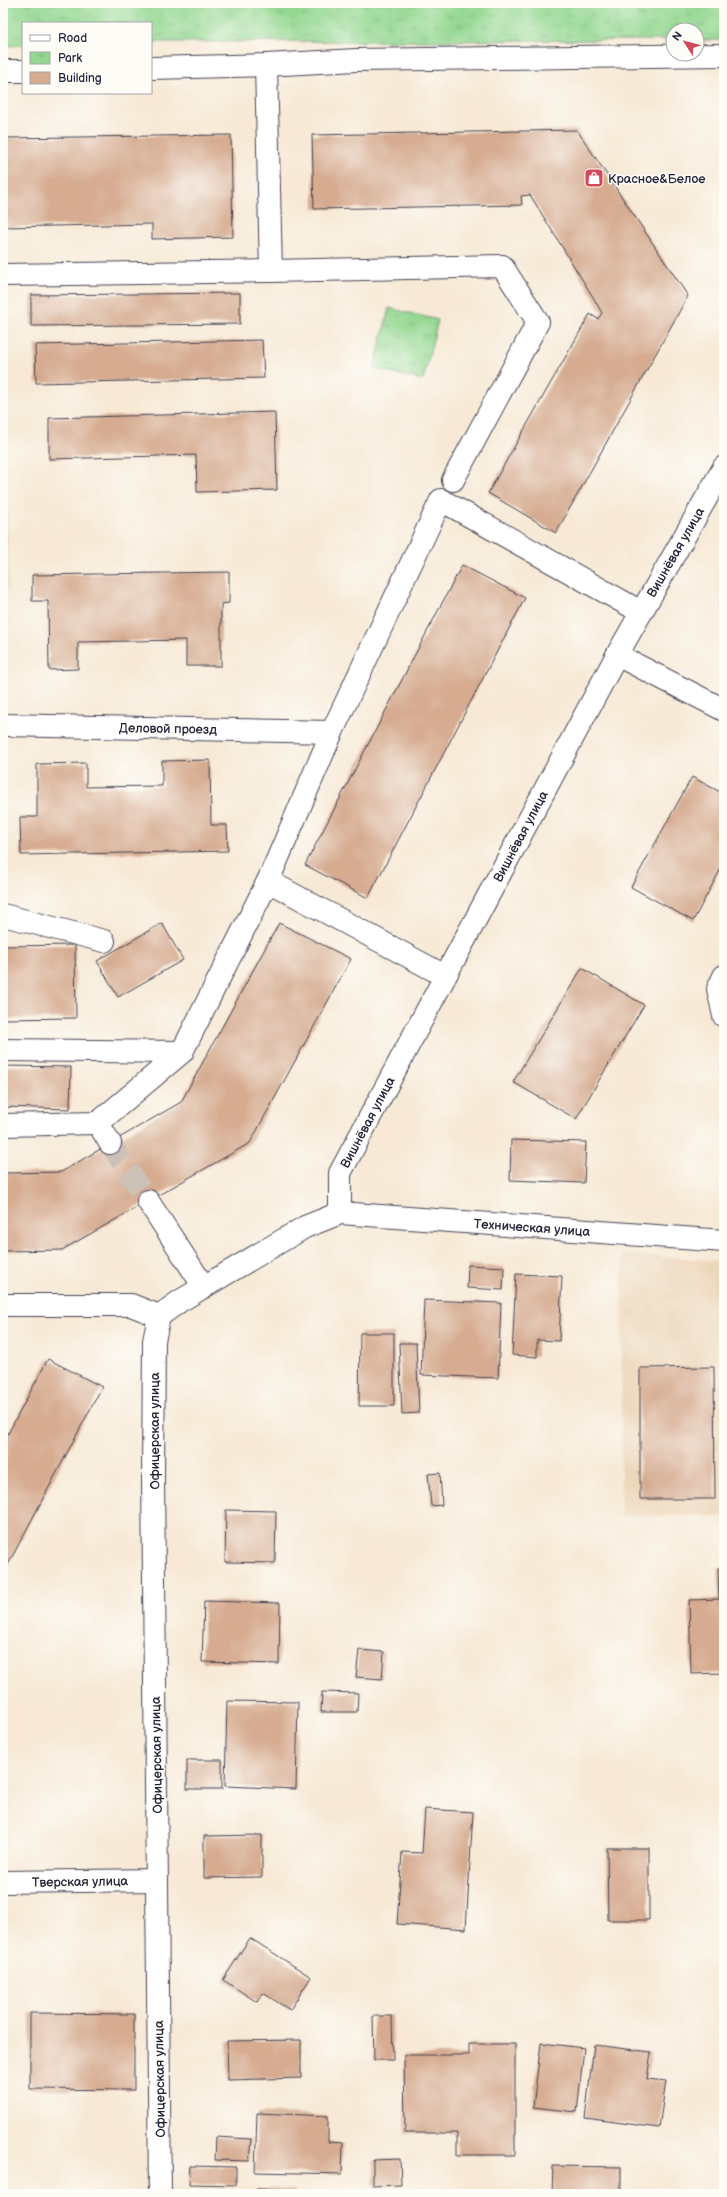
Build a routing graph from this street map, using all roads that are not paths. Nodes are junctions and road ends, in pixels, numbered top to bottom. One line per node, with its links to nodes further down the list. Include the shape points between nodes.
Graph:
1 (724, 55): 2 (street, via 356,60)
2 (266, 65): 3 (street); 6 (street)
3 (152, 68)
4 (3, 71): 5 (street)
5 (22, 71)
6 (271, 271): 7 (street); 9 (street, via 502,266 538,322)
7 (3, 275)
8 (724, 467): 10 (street, Вишнёвая улица)
9 (453, 480)
10 (641, 612): 11 (street, Вишнёвая улица); 14 (street, via 441,500)
11 (617, 655): 12 (street); 18 (street, Вишнёвая улица)
12 (724, 710)
13 (3, 725): 14 (street, Деловой проезд)
14 (332, 732): 15 (street)
15 (268, 881): 18 (street); 22 (street)
16 (3, 915): 17 (street)
17 (104, 941)
18 (445, 976): 27 (street, Вишнёвая улица, via 340,1173)
19 (722, 985): 20 (street)
20 (724, 1016)
21 (3, 1050): 22 (street)
22 (182, 1052): 23 (street)
23 (98, 1123): 24 (street); 25 (street)
24 (3, 1125)
25 (110, 1143)
26 (148, 1201): 29 (street)
27 (340, 1214): 28 (street, Техническая улица); 29 (street, via 305,1227)
28 (724, 1241)
29 (204, 1287): 31 (street)
30 (3, 1305): 31 (street, via 131,1305)
31 (159, 1316): 32 (street, Офицерская улица, via 154,1341 153,1477)
32 (157, 1880): 33 (street, Тверская улица); 34 (street, Офицерская улица)
33 (3, 1882)
34 (160, 2194)

